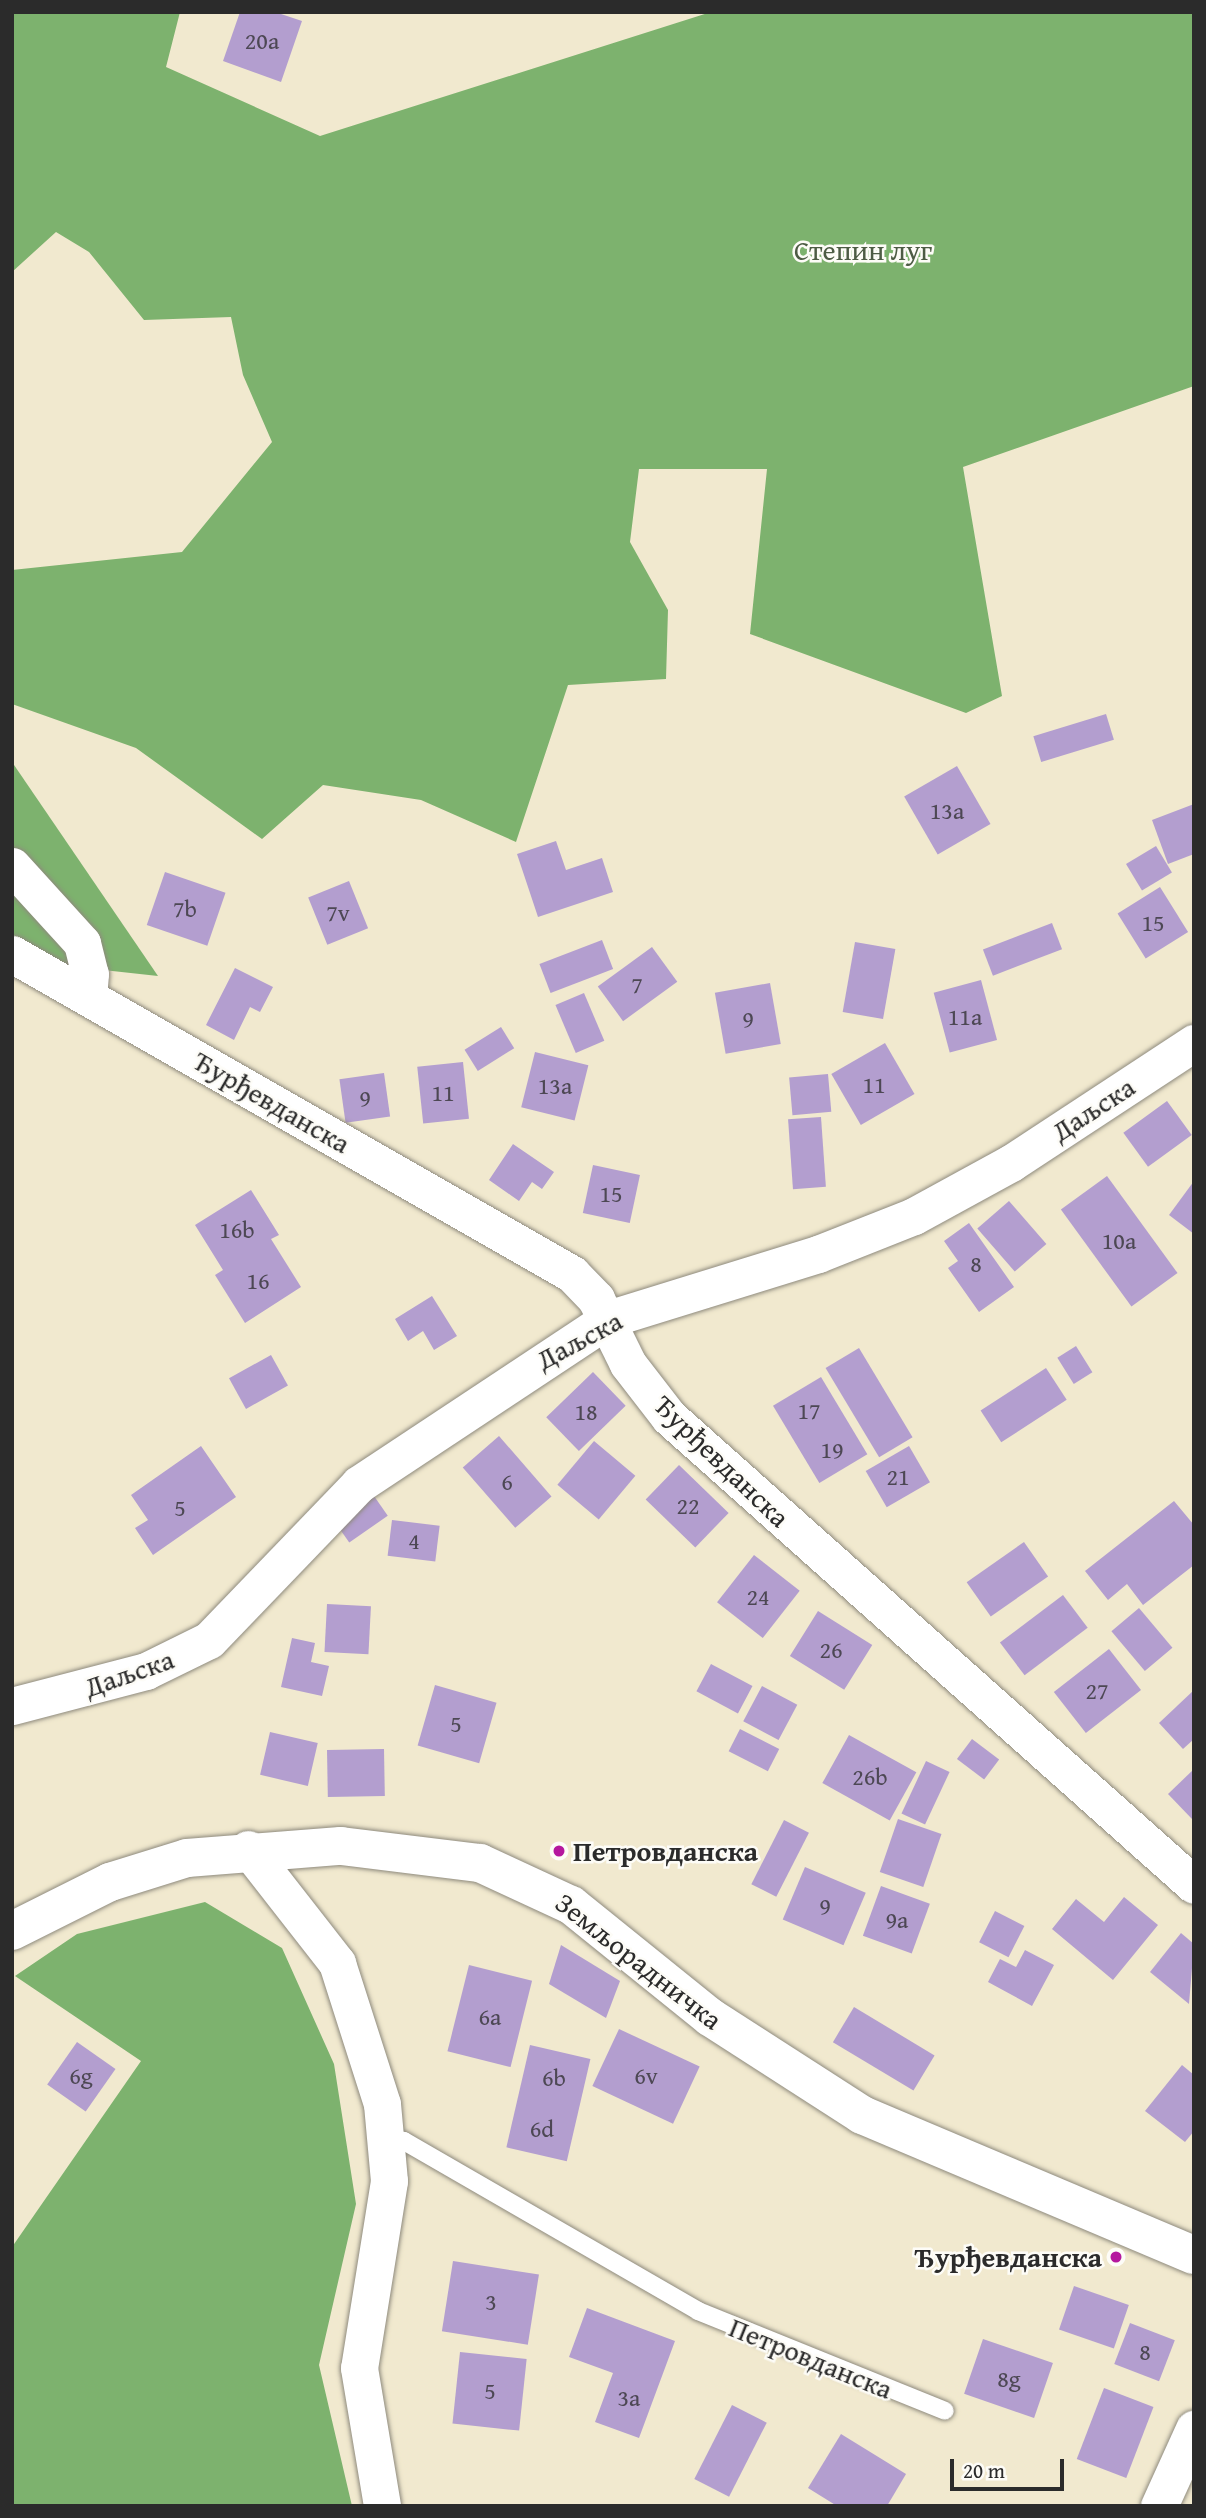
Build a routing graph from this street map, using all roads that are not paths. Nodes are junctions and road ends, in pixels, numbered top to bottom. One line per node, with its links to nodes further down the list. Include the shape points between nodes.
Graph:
1 (12, 866): 3 (street, via 82,943 90,974)
2 (12, 954): 3 (street, Ђурђевданска)
3 (88, 997): 5 (street, Ђурђевданска, via 572,1274)
4 (1194, 1042): 5 (street, Даљска, via 1011,1163 914,1216 818,1254)
5 (608, 1319): 6 (street, Даљска, via 359,1485 209,1640 146,1671); 8 (street, Ђурђевданска, via 628,1364 689,1436)
6 (12, 1706)
7 (248, 1849): 9 (street, Земљорадничка, via 143,1870); 10 (street, via 337,1963 370,2055); 11 (street, Земљорадничка, via 411,1851 513,1874 571,1905 710,2017 862,2115)
8 (1194, 1885)
9 (12, 1931)
10 (386, 2138): 12 (lane, Петровданска, via 404,2141 698,2311); 14 (street, via 387,2208 359,2368)
11 (1194, 2255)
12 (945, 2411)
13 (1194, 2429): 15 (street)
14 (382, 2506)
15 (1158, 2506)

